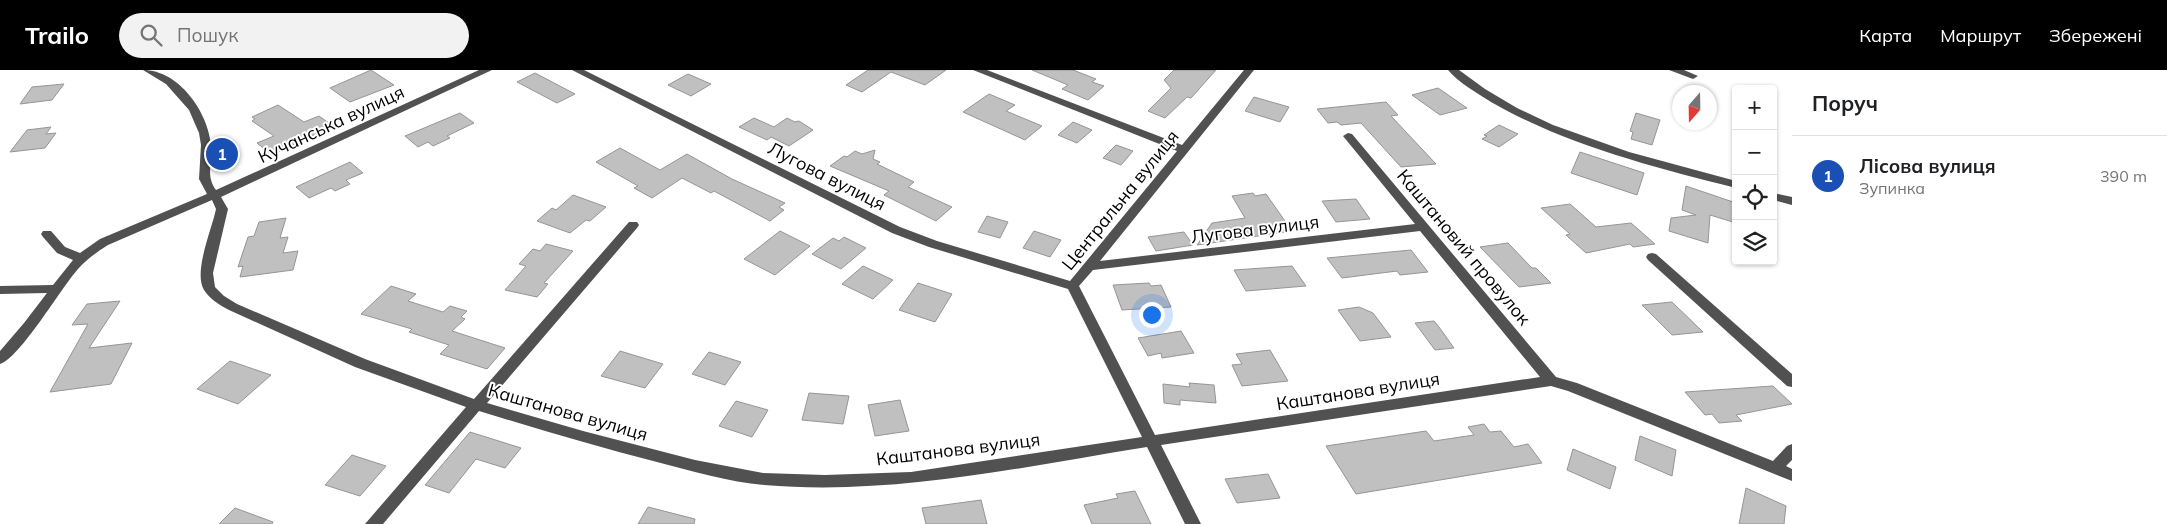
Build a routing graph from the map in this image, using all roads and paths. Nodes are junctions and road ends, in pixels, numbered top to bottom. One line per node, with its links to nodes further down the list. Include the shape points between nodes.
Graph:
1 (148, 70): 9 (street, Каштанова вулиця)
2 (169, 70): 9 (street)
3 (487, 70): 14 (street, Кучанська вулиця)
4 (577, 70): 23 (street, Лугова вулиця, via 896,230)
5 (978, 70): 12 (street)
6 (1249, 70): 12 (street, Центральна вулиця)
7 (1453, 70): 13 (street, via 1467,83 1523,116 1622,153)
8 (1674, 70): 10 (street)
9 (158, 75): 14 (street, Каштанова вулиця, via 180,91 202,124 206,145 205,182)
10 (1693, 76)
11 (1348, 136): 18 (street, Каштановий провулок)
12 (1185, 150): 22 (street, Центральна вулиця)
13 (1732, 185)
14 (215, 195): 21 (street, Кучанська вулиця, via 104,242); 29 (street, Каштанова вулиця, via 222,209 206,274 207,287 216,297 360,363)
15 (1777, 197): 16 (street)
16 (1792, 201)
17 (633, 225): 29 (street)
18 (1423, 227): 22 (street, Лугова вулиця); 27 (street, Каштановий провулок)
19 (47, 234): 21 (street, via 61,250)
20 (1652, 257): 28 (street)
21 (80, 258): 25 (street, Кучанська вулиця)
22 (1091, 266): 23 (street, Центральна вулиця)
23 (1073, 286): 30 (street, Центральна вулиця)
24 (0, 290): 25 (street)
25 (56, 290): 26 (street, Кучанська вулиця)
26 (0, 359)
27 (1551, 382): 30 (street, Каштанова вулиця); 32 (street, Каштанова вулиця, via 1572,387)
28 (1792, 382)
29 (476, 406): 30 (street, Каштанова вулиця, via 676,462 763,479 911,478); 34 (street)
30 (1152, 442): 35 (street, Центральна вулиця)
31 (1792, 450): 32 (street)
32 (1775, 468): 33 (street, Каштанова вулиця)
33 (1792, 475)
34 (373, 524)
35 (1193, 524)

